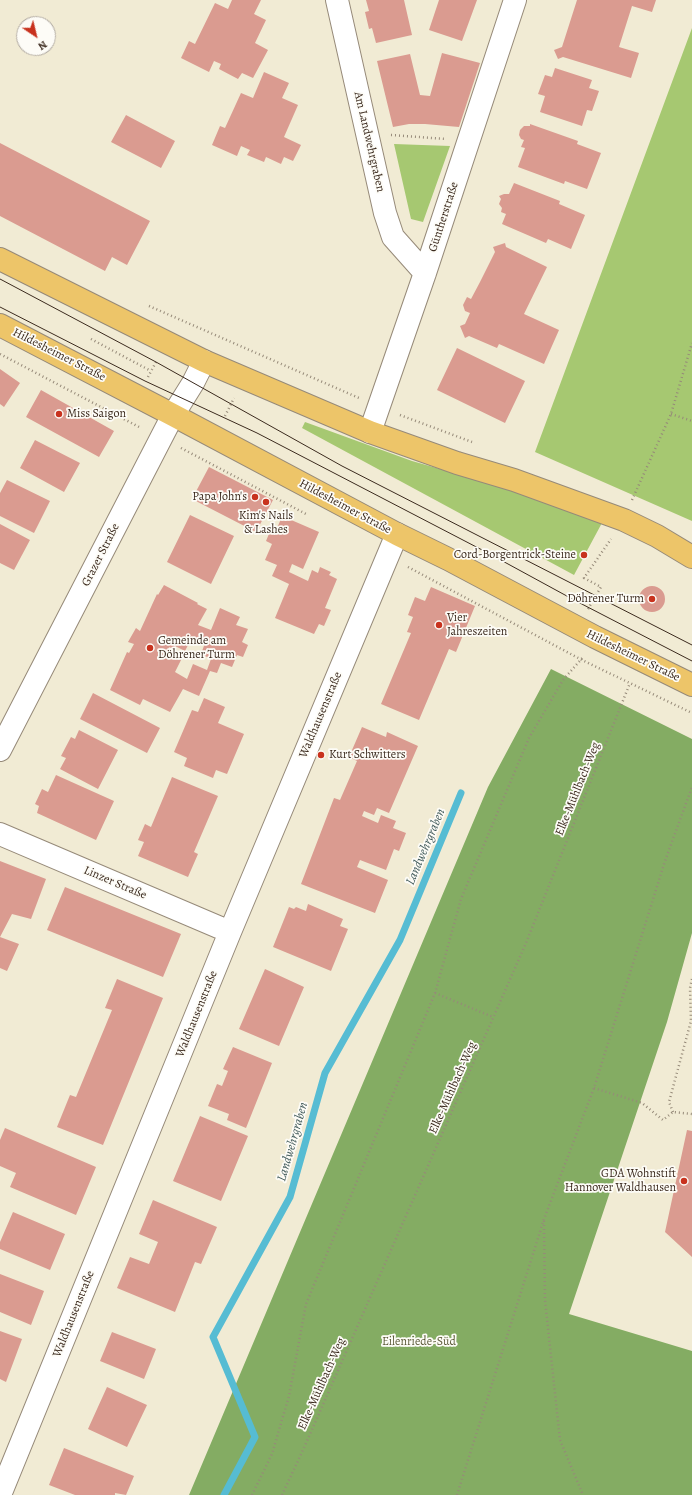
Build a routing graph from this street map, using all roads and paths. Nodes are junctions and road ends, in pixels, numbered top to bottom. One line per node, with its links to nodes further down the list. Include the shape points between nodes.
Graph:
1 (337, 0): 6 (street, Am Landwehrgraben, via 392,237)
2 (515, 0): 6 (street, Güntherstraße)
3 (384, 135): 4 (path)
4 (451, 139)
5 (0, 259): 11 (main road)
6 (425, 273): 19 (street, Güntherstraße)
7 (144, 304): 8 (path)
8 (179, 319): 11 (path); 13 (path)
9 (0, 325): 18 (main road, Hildesheimer Straße)
10 (90, 339): 16 (path)
11 (167, 342): 15 (main road); 16 (path)
12 (692, 343): 20 (path)
13 (256, 353): 17 (path); 19 (path)
14 (0, 354): 22 (path)
15 (204, 361): 17 (main road); 21 (street, Grazer Straße)
16 (151, 371): 18 (path)
17 (243, 377): 24 (main road); 25 (path)
18 (137, 396): 21 (main road, Hildesheimer Straße); 22 (path)
19 (379, 407): 24 (street, Güntherstraße); 27 (path)
20 (671, 414): 23 (path); 29 (path)
21 (173, 415): 25 (main road, Hildesheimer Straße); 26 (street, Grazer Straße)
22 (124, 419): 26 (path)
23 (692, 421)
24 (370, 432): 34 (main road, via 624,520)
25 (215, 437): 28 (path); 31 (main road, Hildesheimer Straße)
26 (161, 438): 28 (path); 41 (street, Grazer Straße)
27 (476, 444)
28 (203, 460): 30 (path)
29 (631, 502)
30 (308, 515)
31 (397, 534): 33 (street, Waldhausenstraße); 36 (main road, Hildesheimer Straße)
32 (612, 538): 35 (path, via 584,578 601,587)
33 (387, 556): 37 (path); 44 (street, Waldhausenstraße)
34 (692, 557)
35 (587, 612)
36 (595, 637): 37 (path); 39 (main road, Hildesheimer Straße)
37 (582, 660): 38 (path); 46 (path, via 563,680 529,738 461,900)
38 (630, 683): 40 (path); 47 (path, Elke-Mühlbach-Weg, via 526,943)
39 (692, 685)
40 (692, 713)
41 (0, 750)
42 (692, 787): 48 (path, via 664,861)
43 (0, 834): 44 (street, Linzer Straße)
44 (230, 932): 52 (street, Waldhausenstraße)
45 (692, 979): 49 (path, via 691,1021 669,1102)
46 (435, 993): 47 (path); 53 (path, via 306,1304 289,1396 272,1454)
47 (493, 1017): 54 (path, Elke-Mühlbach-Weg)
48 (594, 1088): 49 (path, via 642,1103 663,1120); 51 (path)
49 (673, 1112): 50 (path)
50 (692, 1114)
51 (544, 1218): 55 (path); 56 (path, via 544,1300 560,1440)
52 (0, 1495)
53 (252, 1495)
54 (282, 1495)
55 (457, 1495)
56 (583, 1495)

